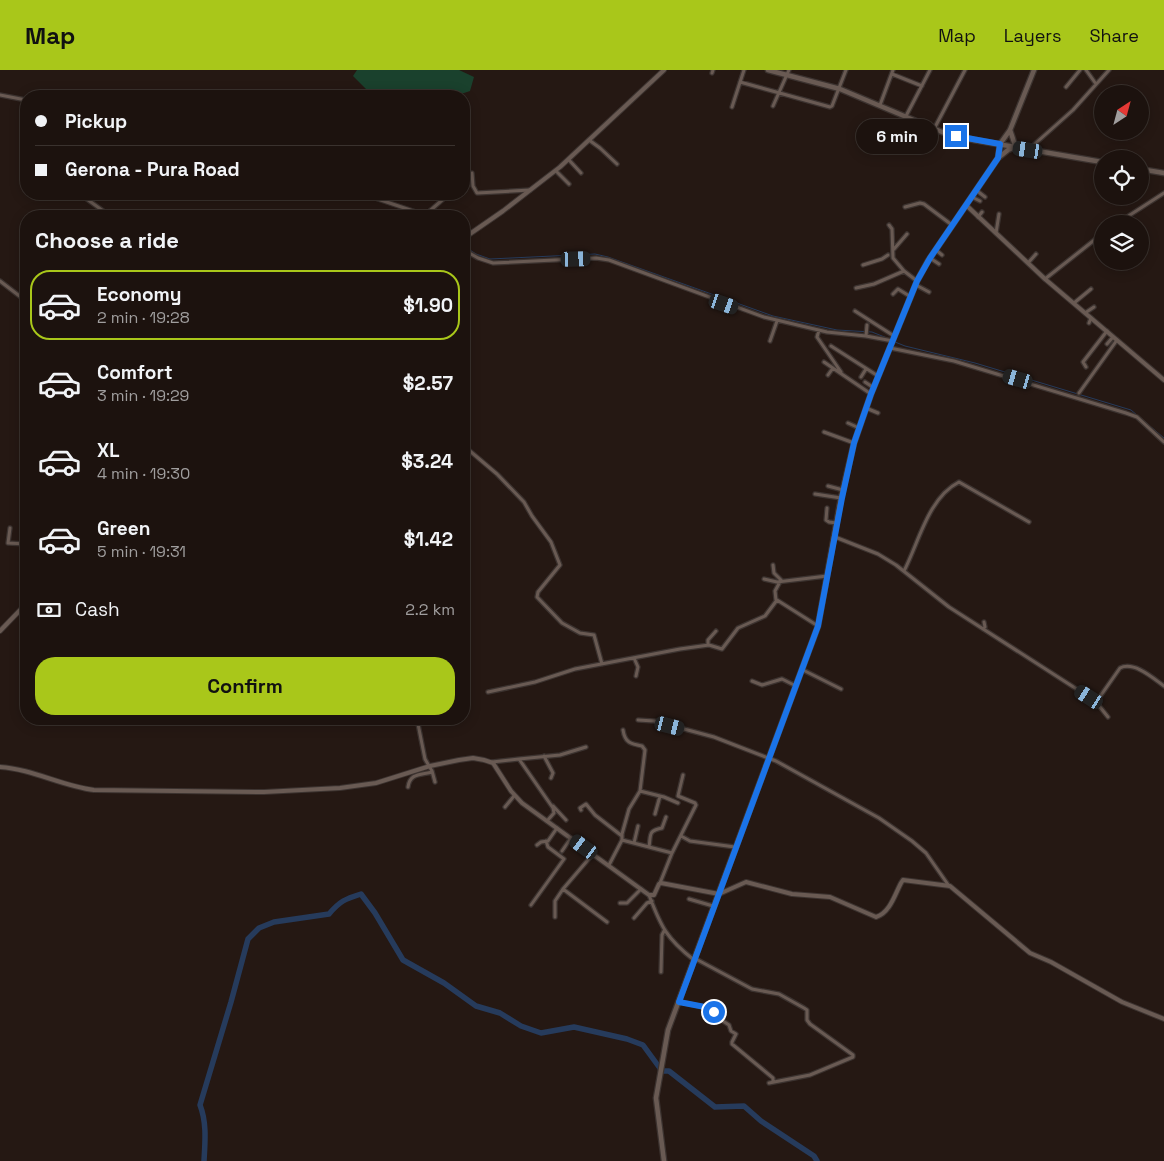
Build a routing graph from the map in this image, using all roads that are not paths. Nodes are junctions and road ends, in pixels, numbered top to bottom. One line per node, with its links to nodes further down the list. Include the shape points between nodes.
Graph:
1 (664, 70): 29 (street)
2 (744, 70): 13 (street)
3 (768, 70): 11 (main road)
4 (846, 70): 17 (street)
5 (930, 70): 15 (street)
6 (965, 70): 26 (street)
7 (1034, 70): 27 (main road)
8 (1080, 70): 16 (street)
9 (1086, 70): 14 (street)
10 (1109, 70): 14 (street)
11 (787, 72): 17 (main road); 18 (street)
12 (892, 72): 15 (street); 21 (street)
13 (740, 82): 18 (street); 23 (street)
14 (1096, 84): 32 (street, via 1073,110)
15 (922, 86): 24 (street)
16 (1066, 87)
17 (840, 89): 18 (street, via 830,107); 21 (main road)
18 (778, 93): 22 (street)
19 (0, 95): 20 (street)
20 (20, 99)
21 (880, 105): 24 (main road)
22 (773, 106)
23 (732, 107)
24 (906, 116): 25 (main road)
25 (922, 124): 26 (main road); 28 (street)
26 (934, 129): 30 (main road)
27 (1010, 130): 30 (main road); 31 (main road)
28 (913, 136)
29 (589, 140): 34 (street); 36 (street)
30 (1000, 144): 31 (main road); 33 (main road)
31 (1016, 148): 32 (main road); 33 (main road)
32 (1028, 150): 35 (main road)
33 (998, 158): 44 (main road)
34 (569, 160): 38 (street); 40 (street)
35 (1094, 161)
36 (617, 164)
37 (1149, 170): 41 (main road)
38 (556, 171): 42 (street); 43 (street)
39 (472, 173): 43 (street, via 473,186 478,193)
40 (581, 173)
41 (1164, 173)
42 (569, 184)
43 (531, 190): 64 (street)
44 (976, 190): 46 (main road); 47 (street)
45 (1164, 193): 59 (street)
46 (972, 197): 51 (street); 52 (main road)
47 (986, 197)
48 (88, 200): 54 (street)
49 (380, 200): 55 (street)
50 (443, 200): 56 (street)
51 (980, 201)
52 (966, 205): 60 (street); 62 (main road)
53 (905, 207): 62 (street, via 924,204)
54 (102, 210)
55 (410, 210)
56 (433, 210)
57 (982, 212): 60 (street)
58 (999, 214): 63 (street)
59 (1130, 215)
60 (978, 217): 63 (street)
61 (889, 225): 68 (street)
62 (952, 225): 67 (main road)
63 (996, 233): 74 (street)
64 (470, 234)
65 (907, 234): 68 (street)
66 (1094, 240): 78 (street)
67 (936, 249): 71 (street); 73 (main road)
68 (893, 250): 72 (street)
69 (470, 253): 92 (street, via 493,263 604,259 724,304)
70 (1036, 254): 74 (street)
71 (942, 255)
72 (893, 258): 76 (street, via 886,254 882,259); 77 (street)
73 (930, 258): 75 (street); 80 (main road)
74 (1028, 263): 78 (street)
75 (939, 264)
76 (863, 265)
77 (904, 271): 80 (street); 81 (street)
78 (1045, 278): 87 (street)
79 (0, 281): 85 (street)
80 (916, 283): 83 (street); 86 (main road)
81 (856, 288)
82 (1091, 289): 87 (street)
83 (929, 292)
84 (893, 294): 86 (street, via 898,289)
85 (20, 296)
86 (910, 297): 98 (main road)
87 (1074, 303): 90 (street)
88 (1094, 307): 90 (street)
89 (855, 311): 98 (street)
90 (1085, 313): 91 (street)
91 (1091, 318): 93 (street); 96 (street)
92 (777, 320): 95 (street); 100 (street)
93 (1089, 323)
94 (867, 325): 97 (street)
95 (819, 330): 97 (street); 109 (street, via 817,337)
96 (1107, 331): 99 (street); 106 (street, via 1083,362)
97 (866, 336): 98 (street)
98 (894, 339): 103 (main road)
99 (1115, 339): 101 (street); 112 (street); 115 (street)
100 (770, 341)
101 (1107, 344)
102 (831, 346): 107 (street)
103 (890, 348): 111 (main road); 122 (street, via 954,361 1126,413 1137,417)
104 (824, 362): 105 (street)
105 (833, 368): 108 (street); 109 (street)
106 (1086, 368)
107 (866, 369): 110 (street); 111 (street)
108 (828, 375)
109 (843, 375): 116 (street)
110 (861, 377)
111 (878, 377): 114 (main road)
112 (1164, 380)
113 (865, 382): 114 (street)
114 (874, 388): 116 (main road)
115 (1079, 393)
116 (871, 394): 117 (main road)
117 (866, 408): 118 (street); 120 (main road)
118 (878, 413)
119 (848, 423): 120 (street)
120 (859, 428): 123 (main road)
121 (824, 432): 123 (street)
122 (1164, 442)
123 (854, 443): 126 (main road)
124 (470, 451): 149 (street, via 524,502 551,542 560,565 537,597 565,625 580,633 594,634)
125 (828, 486): 126 (street)
126 (843, 491): 128 (main road)
127 (815, 494): 128 (street)
128 (842, 498): 131 (main road)
129 (827, 508): 131 (street, via 826,520)
130 (1028, 522): 136 (street, via 959,482 927,518)
131 (837, 523): 133 (main road)
132 (10, 528): 134 (street, via 8,543)
133 (835, 537): 136 (street, via 878,554); 137 (main road)
134 (20, 544)
135 (773, 564): 139 (street)
136 (904, 571): 144 (street)
137 (827, 576): 139 (street); 143 (main road)
138 (764, 580): 139 (street)
139 (780, 582): 140 (street)
140 (776, 600): 143 (street); 147 (street, via 764,616 738,628 722,649)
141 (20, 610): 145 (street)
142 (984, 622): 144 (street)
143 (818, 626): 150 (main road)
144 (982, 629): 157 (street)
145 (0, 631)
146 (716, 631): 147 (street)
147 (708, 645): 148 (street)
148 (634, 658): 149 (street); 151 (street, via 638,667)
149 (602, 664): 156 (street)
150 (803, 670): 153 (main road); 155 (street)
151 (636, 676)
152 (752, 681): 153 (street, via 762,685 782,679)
153 (797, 686): 164 (main road)
154 (1164, 686): 157 (street, via 1140,670 1125,666 1120,668)
155 (841, 689)
156 (488, 692)
157 (1097, 700): 158 (street)
158 (1108, 717)
159 (638, 720): 164 (street, via 654,721 714,737)
160 (418, 725): 167 (street, via 425,759)
161 (623, 730): 174 (street, via 627,741 645,750)
162 (586, 747): 163 (street)
163 (544, 756): 165 (street); 171 (street, via 554,773)
164 (769, 758): 195 (main road); 201 (street, via 879,818 912,841 926,852)
165 (519, 759): 166 (street); 177 (street)
166 (492, 762): 167 (street, via 470,758); 175 (street)
167 (430, 766): 168 (street, via 360,786 264,792 94,790); 169 (street)
168 (0, 767)
169 (432, 772): 172 (street); 173 (street, via 413,776)
170 (684, 775): 188 (street, via 678,796 696,804)
171 (551, 778)
172 (434, 782)
173 (408, 787)
174 (640, 791): 176 (street); 187 (street, via 628,809)
175 (514, 796): 179 (street); 184 (street)
176 (660, 796): 178 (street); 181 (street)
177 (548, 800): 183 (street); 184 (street, via 554,811)
178 (678, 803)
179 (505, 807)
180 (581, 810): 187 (street, via 586,804)
181 (655, 814)
182 (666, 817): 194 (street, via 662,828 652,831)
183 (566, 820)
184 (547, 821): 186 (street)
185 (638, 826): 192 (street)
186 (558, 828): 189 (street); 191 (street)
187 (622, 836): 190 (street)
188 (680, 836): 195 (street, via 690,841); 197 (street)
189 (572, 838): 196 (street); 198 (street)
190 (622, 840): 192 (street); 199 (street)
191 (546, 842): 193 (street); 209 (street, via 564,859)
192 (634, 844): 194 (street)
193 (537, 845)
194 (649, 847): 197 (street)
195 (735, 847): 204 (main road)
196 (562, 851)
197 (672, 853): 200 (street)
198 (593, 854): 199 (street); 202 (street)
199 (609, 865): 203 (street)
200 (660, 883): 204 (street); 205 (street)
201 (949, 886): 204 (street, via 903,880 887,910 877,917 830,897 792,894 746,882); 218 (street, via 1030,953 1122,1002)
202 (564, 889): 211 (street, via 554,904); 213 (street)
203 (641, 889): 205 (street); 208 (street, via 627,903)
204 (718, 894): 210 (main road)
205 (652, 895): 207 (street)
206 (689, 899): 210 (street)
207 (652, 902): 212 (street, via 647,903); 214 (street)
208 (620, 903)
209 (531, 905)
210 (714, 906): 215 (main road)
211 (555, 917)
212 (634, 918)
213 (607, 922)
214 (664, 931): 215 (street, via 676,946); 216 (street)
215 (694, 959): 217 (main road); 217 (street, via 752,988 775,993 804,1008 810,1024 854,1055 810,1075 771,1082 772,1077 732,1044 736,1034 718,1014 710,1008)
216 (661, 972)
217 (679, 1002): 219 (main road, via 668,1030 658,1078 656,1104)
218 (1164, 1019)
219 (664, 1161)

